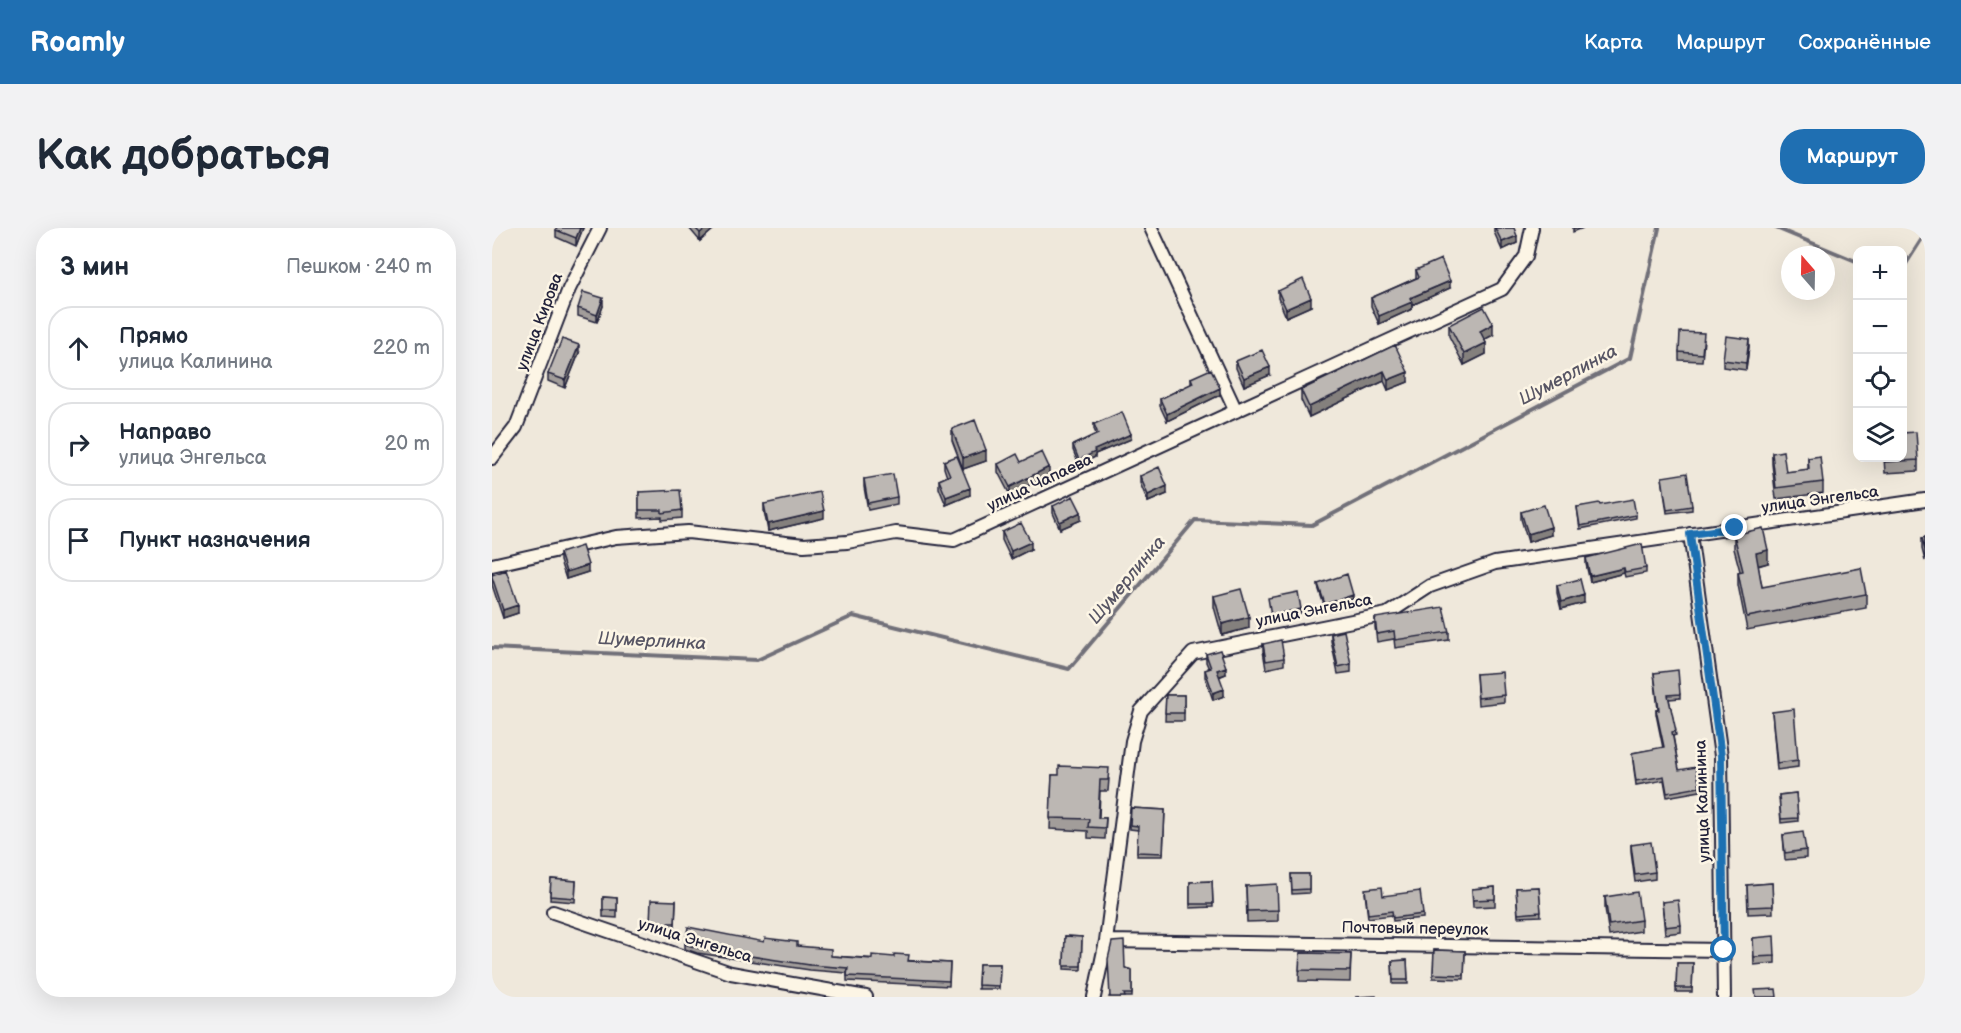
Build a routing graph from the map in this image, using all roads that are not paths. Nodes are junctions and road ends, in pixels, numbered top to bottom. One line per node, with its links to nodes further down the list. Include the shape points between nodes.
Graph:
1 (600, 228): 5 (street, улица Кирова, via 569,289 516,427)
2 (1151, 228): 4 (street)
3 (1532, 228): 4 (street, улица Чапаева, via 1526,256 1502,289)
4 (1236, 411): 8 (street, улица Чапаева, via 954,540 896,533 804,545 688,532 616,537)
5 (492, 458)
6 (1925, 500): 7 (street, улица Энгельса)
7 (1690, 534): 10 (street, улица Энгельса, via 1495,563 1430,586 1388,614 1193,653 1141,711 1132,741); 11 (street, улица Калинина, via 1721,756)
8 (492, 565)
9 (553, 912): 13 (street, улица Энгельса, via 731,973)
10 (1106, 941): 11 (street, Почтовый переулок); 12 (street, улица Энгельса)
11 (1724, 950): 15 (street, улица Калинина)
12 (1095, 991): 14 (street, улица Энгельса)
13 (866, 997)
14 (1083, 997)
15 (1724, 997)

